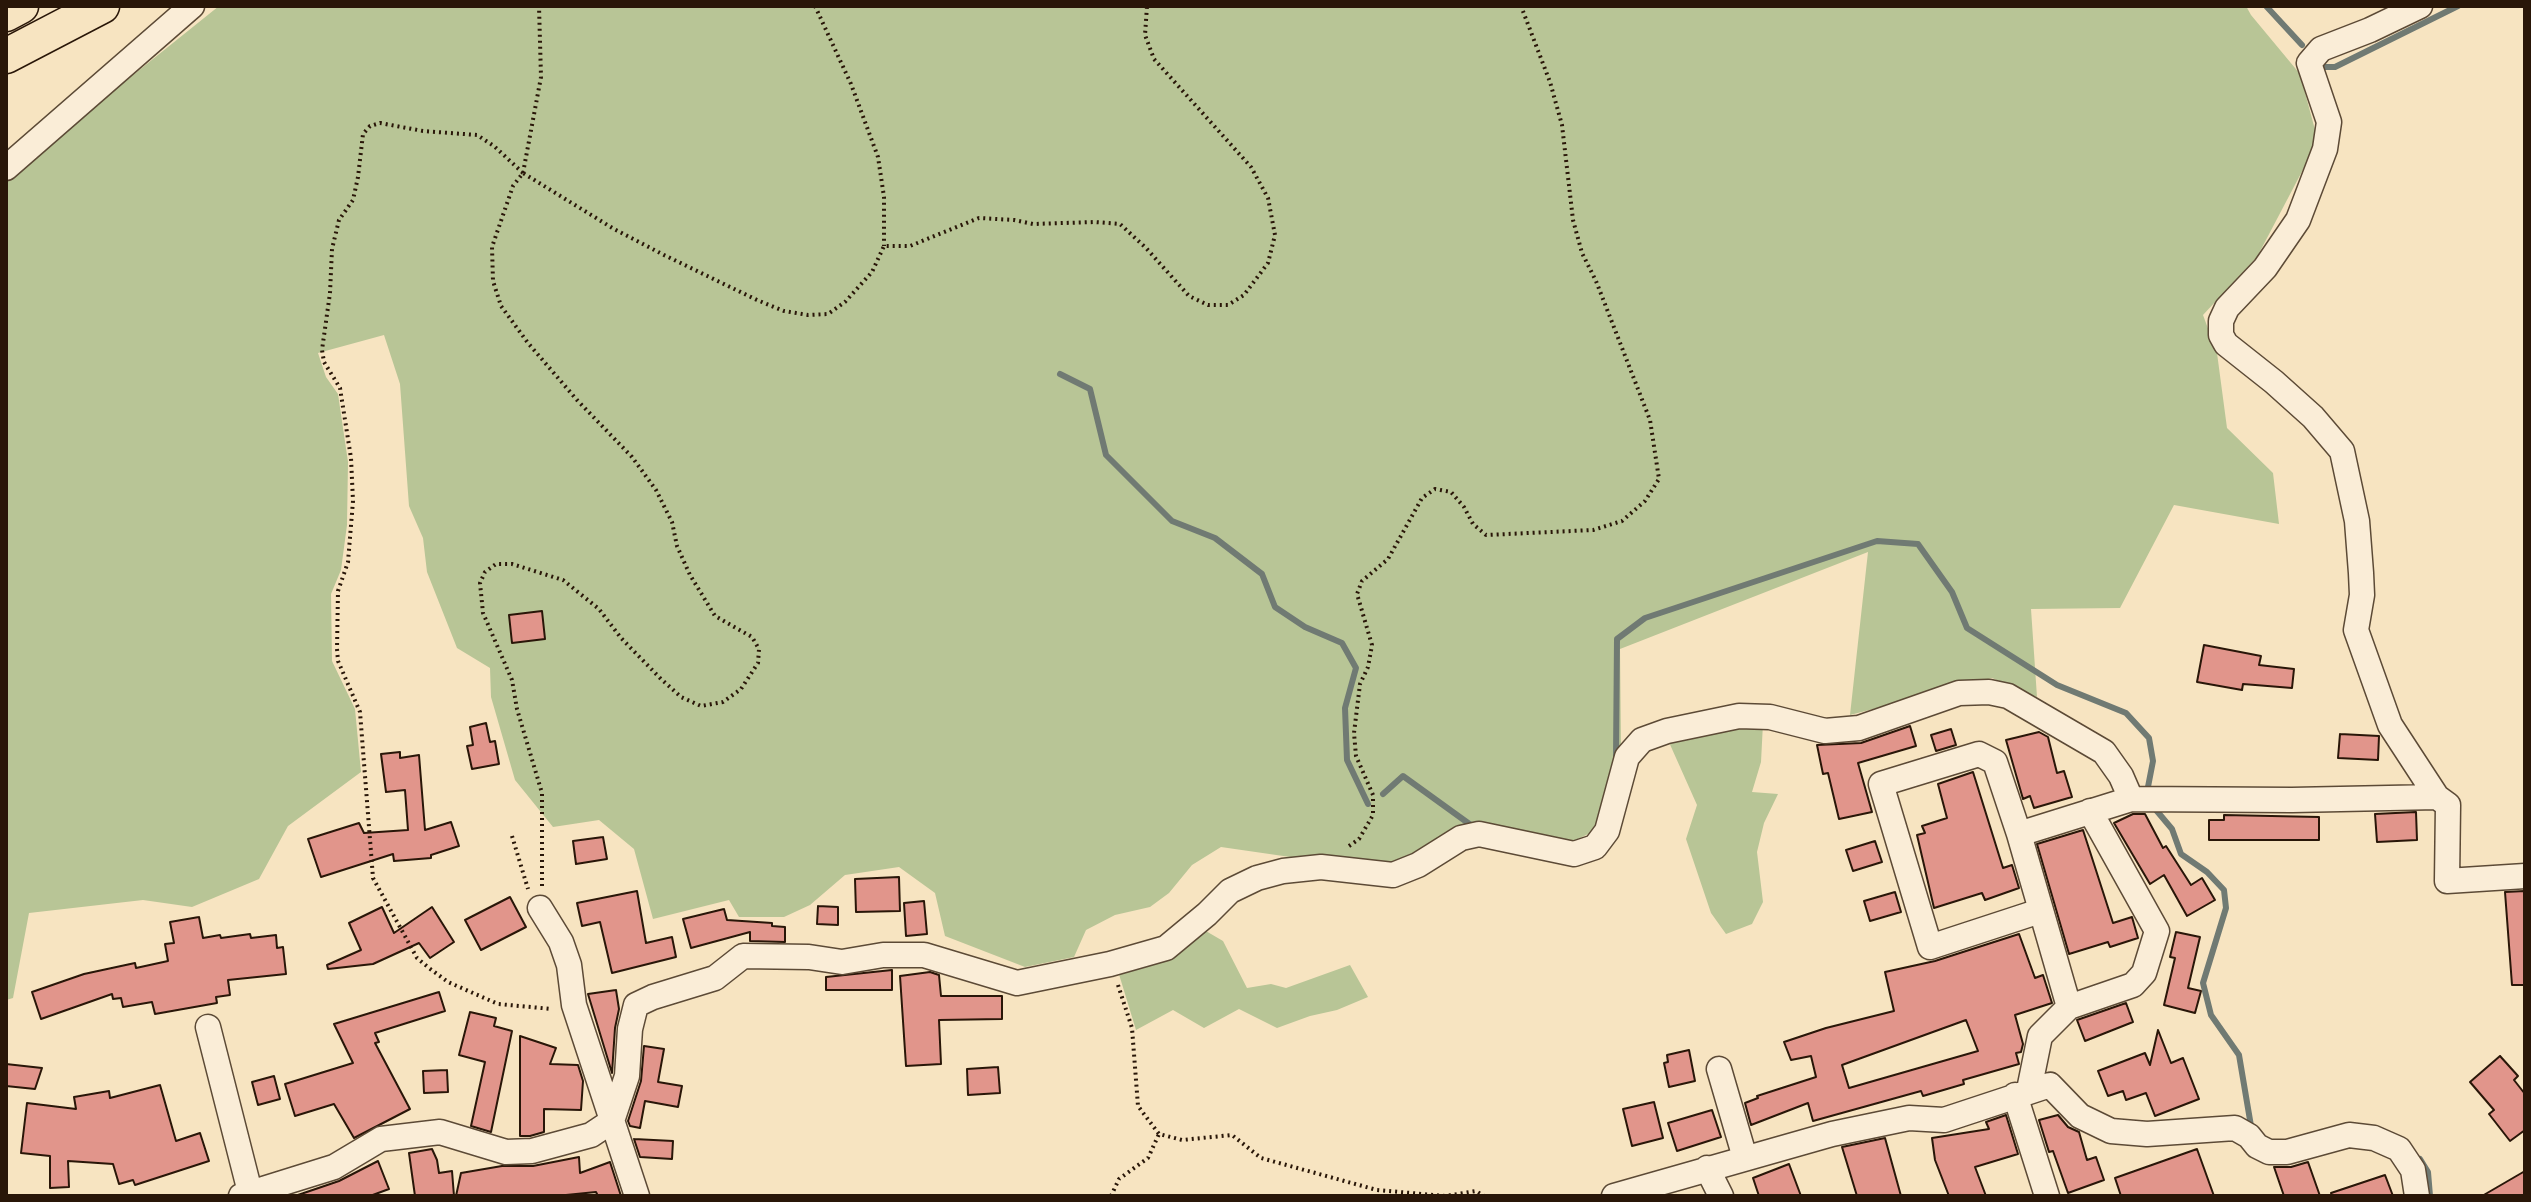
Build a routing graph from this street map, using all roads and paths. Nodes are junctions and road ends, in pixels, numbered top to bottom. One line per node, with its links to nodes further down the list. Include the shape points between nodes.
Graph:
1 (21, 6): 9 (highway)
2 (102, 6): 10 (highway)
3 (192, 6): 11 (street)
4 (539, 6): 12 (path, via 541,77)
5 (815, 6): 13 (path, via 878,157)
6 (1147, 6): 13 (path, via 1145,35 1154,59 1251,167 1268,198 1275,235 1268,263 1244,295 1228,305 1208,305 1189,296 1120,224 979,218 910,246)
7 (1521, 6): 19 (path, via 1562,125 1582,253 1650,420 1659,479 1645,501 1622,521 1593,530 1486,535 1451,492 1435,489 1422,498 1388,559 1362,581 1357,594 1372,645 1354,733 1356,756 1373,795 1373,815 1359,839)
8 (2420, 6): 14 (street, via 2321,49 2309,63 2329,122 2325,149 2298,220 2265,268 2227,308 2221,335 2313,417 2342,451 2357,521 2362,595 2356,630 2390,725)
9 (6, 14)
10 (6, 56)
11 (6, 168)
12 (523, 173): 13 (path, via 664,255 796,313 828,314 845,302 872,272); 21 (path, via 513,186 492,247 493,281 501,306 656,490 690,575 715,616 752,637 759,649 758,663 741,689 723,702 701,706 661,679 599,609 563,580 512,564 496,564 485,572 480,583 483,613 512,680 542,793); 25 (path, via 477,135 380,123 363,134 353,200 339,220 332,249 322,350 340,388 351,458 353,501 348,562 338,591 337,649 360,712 373,878 417,958 448,982 498,1004)
13 (884, 246)
14 (2437, 797): 15 (street); 20 (street, via 2448,805 2447,881)
15 (2131, 799): 16 (street); 19 (street, via 2104,752 2008,696 1959,693 1859,728 1825,731 1770,717 1739,716 1642,740 1627,757 1607,831 1595,847 1574,854 1479,834 1461,838 1393,875)
16 (2090, 811): 17 (street); 24 (street, via 2157,931 2144,973 2133,985)
17 (2019, 834): 22 (street); 22 (street, via 1995,762 1979,754 1881,784 1930,947)
18 (512, 836): 21 (path, via 526,885)
19 (1321, 867): 23 (street, via 1257,878 1230,891 1166,948)
20 (2525, 876)
21 (540, 908): 25 (street, via 565,953)
22 (2040, 911): 24 (street)
23 (1110, 964): 29 (street, via 1017,983 924,955 842,962 743,956 715,978 636,1005 627,1076); 30 (path, via 1132,1028 1138,1106)
24 (2069, 1007): 28 (street, via 2040,1036)
25 (575, 1009): 29 (street)
26 (208, 1027): 33 (street)
27 (1719, 1069): 31 (street)
28 (2022, 1093): 31 (street, via 1944,1120 1909,1118); 39 (street); 40 (street, via 2050,1085 2080,1116 2111,1131 2235,1128 2269,1152 2349,1135 2374,1138 2399,1149 2413,1170)
29 (612, 1121): 33 (street, via 591,1135 519,1152 440,1132 381,1139 334,1167); 34 (street)
30 (1159, 1134): 35 (path, via 1148,1158 1119,1179); 36 (path, via 1182,1140 1232,1135 1261,1158 1377,1190 1445,1196 1476,1191)
31 (1745, 1158): 32 (street)
32 (1707, 1168): 37 (street); 38 (street)
33 (246, 1194)
34 (637, 1196)
35 (1111, 1196)
36 (1484, 1196)
37 (1614, 1196)
38 (1721, 1196)
39 (2047, 1196)
40 (2417, 1196)

